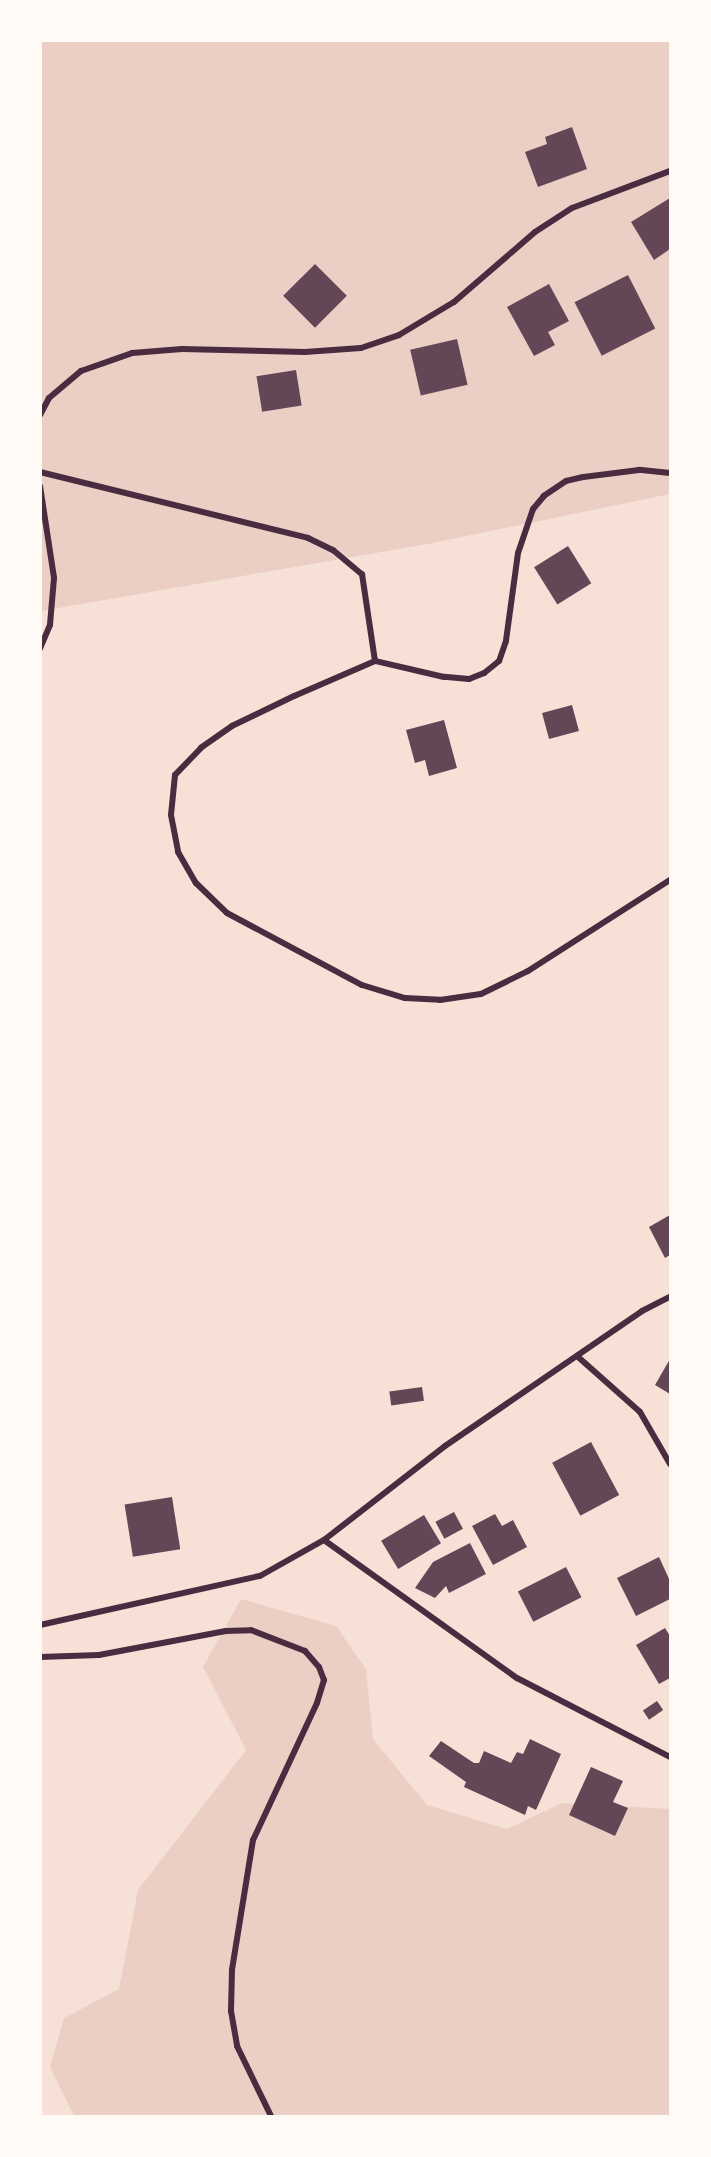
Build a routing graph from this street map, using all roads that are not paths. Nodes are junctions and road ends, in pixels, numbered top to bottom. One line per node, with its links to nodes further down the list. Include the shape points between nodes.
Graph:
1 (670, 171): 2 (street, via 572,208 535,232 454,302 399,335 361,348 305,352 182,348 132,353 101,361 72,377 49,398)
2 (40, 415)
3 (40, 472): 7 (street, via 308,538 333,550 362,574)
4 (670, 473): 7 (street, via 639,470 583,477 566,481 544,496 533,508 518,553 506,641 499,661 484,674 469,679 444,677)
5 (40, 486): 6 (street, via 54,578 50,625)
6 (40, 649)
7 (375, 661): 8 (street, via 232,726 201,748 175,775 171,815 178,852 196,883 227,913 362,985 405,998 440,1000 481,993 528,970)
8 (670, 880)
9 (670, 1297): 10 (street, via 642,1311)
10 (577, 1356): 11 (street, via 640,1412); 12 (street, via 445,1446)
11 (670, 1464)
12 (324, 1540): 13 (street, via 260,1576); 15 (street, via 517,1678)
13 (40, 1625)
14 (40, 1657): 16 (street, via 99,1655 226,1631 251,1630 305,1651 319,1667 324,1680 317,1703 253,1840 232,1970 231,2012 237,2046)
15 (670, 1757)
16 (271, 2116)

